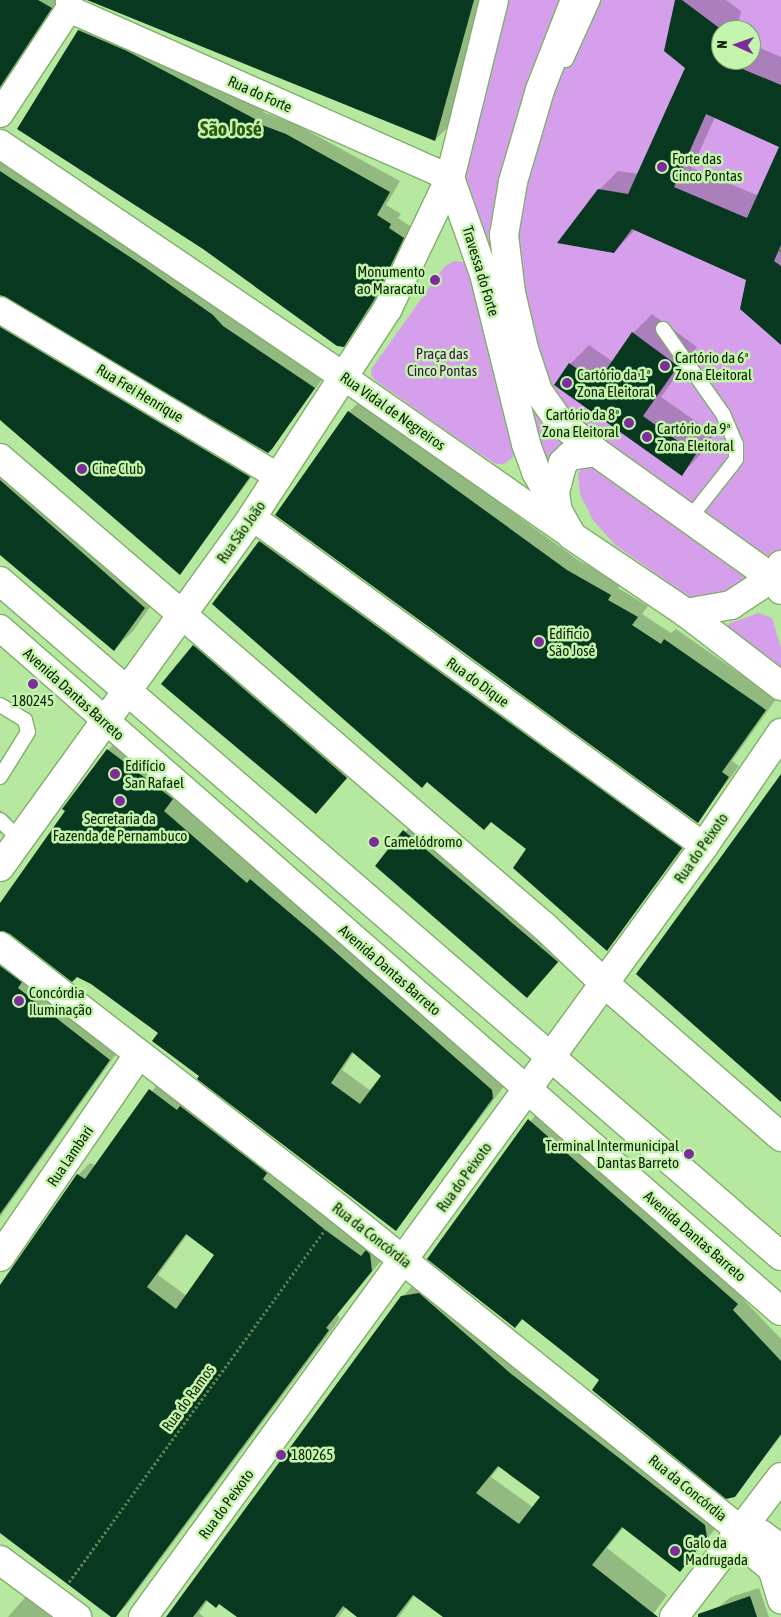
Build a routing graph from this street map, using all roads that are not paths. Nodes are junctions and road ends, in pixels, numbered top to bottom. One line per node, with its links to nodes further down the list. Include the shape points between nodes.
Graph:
1 (494, 0): 7 (street)
2 (575, 0): 8 (street, via 546,75)
3 (593, 0): 8 (lane)
4 (69, 5): 5 (street); 7 (street, Rua do Forte)
5 (0, 114)
6 (0, 144): 11 (street, Rua Vidal de Negreiros)
7 (450, 178): 11 (street, Rua São João, via 388,308); 15 (street, Travessa do Forte, via 484,274 526,444 536,472)
8 (513, 182): 12 (street, via 504,235 524,349 543,399 560,422)
9 (0, 310): 14 (street, Rua Frei Henrique)
10 (663, 329): 17 (lane, via 723,414 736,444 736,459)
11 (344, 377): 14 (street, Rua São João); 18 (street, Rua Vidal de Negreiros)
12 (596, 452): 15 (street, via 570,456 563,463 555,492); 17 (street)
13 (0, 458): 22 (street)
14 (279, 476): 16 (street, Rua São João)
15 (558, 512): 18 (street, Travessa do Forte)
16 (252, 518): 22 (street, Rua São João); 32 (street, Rua do Dique)
17 (690, 518): 19 (street)
18 (572, 536): 21 (street, Rua Vidal de Negreiros)
19 (778, 578): 21 (street, via 731,606)
20 (0, 581): 25 (street)
21 (686, 613): 24 (street, Rua Vidal de Negreiros)
22 (181, 614): 25 (street, Rua São João); 35 (street, via 544,926)
23 (0, 628): 27 (street, Avenida Dantas Barreto)
24 (781, 686)
25 (127, 690): 27 (street, Rua São João); 37 (street)
26 (0, 705): 29 (lane, via 25,720 28,732)
27 (105, 722): 31 (street, Rua São João); 38 (street, Avenida Dantas Barreto)
28 (781, 733): 32 (street, Rua do Peixoto)
29 (0, 777)
30 (0, 820): 31 (lane)
31 (20, 840): 33 (street, Rua São João)
32 (704, 846): 35 (street, Rua do Peixoto)
33 (0, 867)
34 (0, 946): 36 (street, Rua da Concórdia)
35 (604, 983): 37 (street, Rua do Peixoto); 39 (street)
36 (139, 1054): 41 (street, Rua Lambari); 42 (street, Rua da Concórdia)
37 (551, 1057): 38 (street, Rua do Peixoto); 40 (street)
38 (527, 1089): 42 (street, Rua do Peixoto); 43 (street, Avenida Dantas Barreto)
39 (781, 1137)
40 (781, 1256)
41 (0, 1257)
42 (404, 1260): 45 (street, Rua da Concórdia); 51 (street, Rua do Peixoto)
43 (781, 1311)
44 (781, 1477): 45 (street)
45 (740, 1530): 47 (street, via 761,1534); 48 (street)
46 (0, 1560): 50 (street)
47 (776, 1562): 48 (street, via 730,1566); 49 (street)
48 (705, 1576): 52 (street)
49 (781, 1600)
50 (78, 1617)
51 (143, 1617)
52 (674, 1617)

